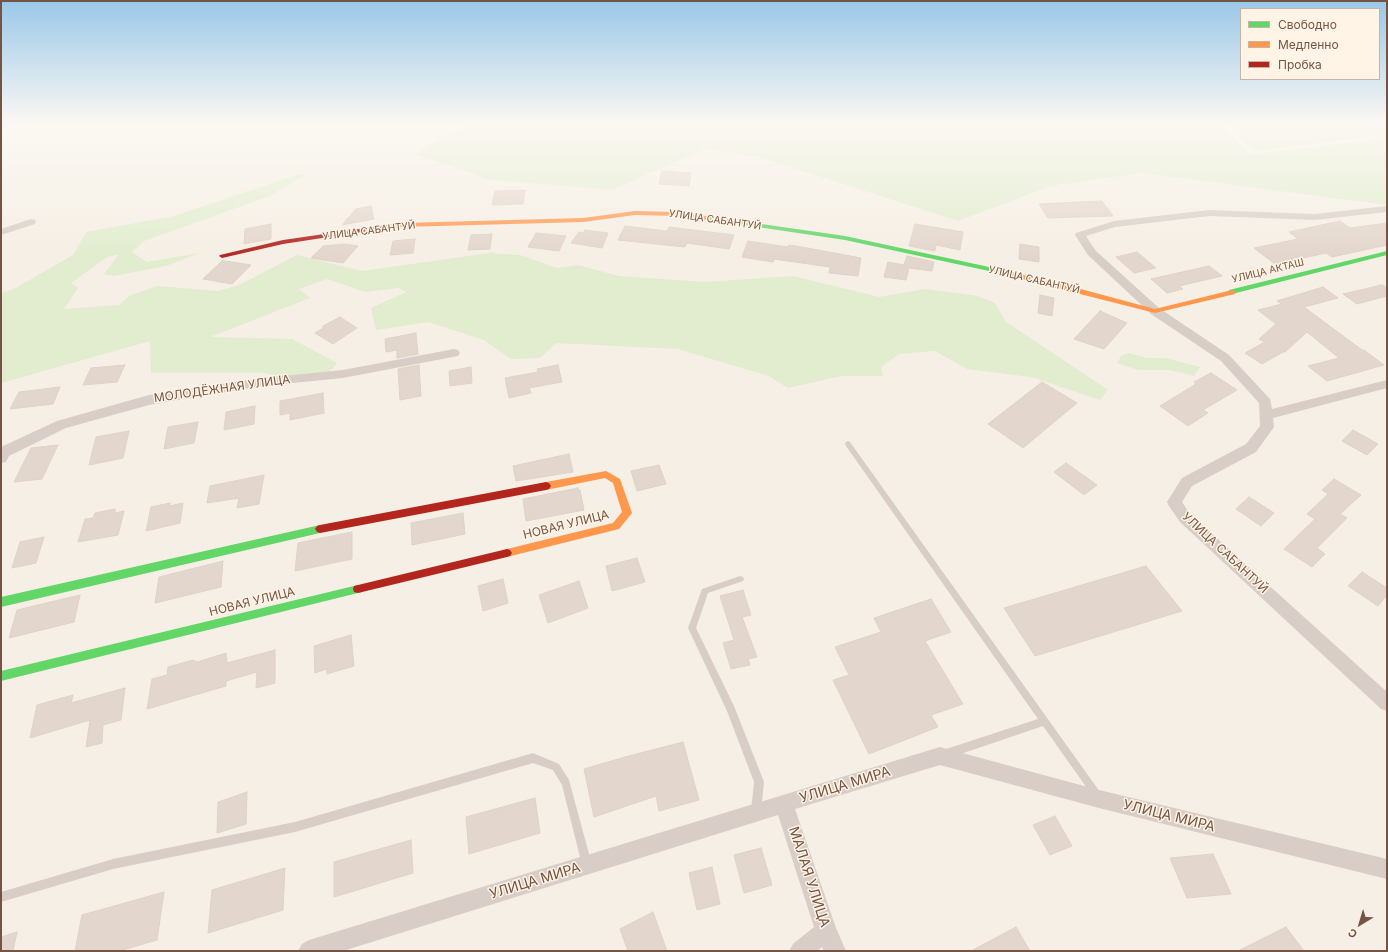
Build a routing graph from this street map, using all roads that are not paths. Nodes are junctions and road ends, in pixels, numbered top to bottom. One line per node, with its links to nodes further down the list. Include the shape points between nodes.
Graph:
1 (1387, 209): 6 (street, УЛИЦА САБАНТУЙ, via 1315,217 1209,213 1114,224 1080,235 1092,253)
2 (32, 222): 3 (street)
3 (1, 232)
4 (1387, 253): 6 (street, УЛИЦА АКТАШ)
5 (222, 256): 6 (street, УЛИЦА САБАНТУЙ, via 283,242 402,225 583,220 635,213 676,214 845,238 1077,290)
6 (1154, 311): 9 (street, УЛИЦА САБАНТУЙ, via 1225,358 1265,402)
7 (454, 353): 11 (street, МОЛОДЁЖНАЯ УЛИЦА, via 343,374 262,382 149,400 62,424 4,452)
8 (1387, 384): 9 (street)
9 (1266, 415): 15 (street, УЛИЦА САБАНТУЙ, via 1268,427 1251,448 1187,482 1174,502 1185,518)
10 (848, 444): 16 (lane)
11 (1, 458)
12 (740, 579): 20 (lane, via 705,591 692,628 731,708 759,782)
13 (1, 602): 14 (street, НОВАЯ УЛИЦА, via 290,535 606,474 617,481 627,513 616,526)
14 (1, 676)
15 (1387, 703)
16 (1044, 721): 17 (lane); 18 (lane)
17 (940, 756): 18 (street, УЛИЦА МИРА); 19 (street, УЛИЦА МИРА)
18 (1099, 799): 22 (street, УЛИЦА МИРА)
19 (784, 803): 20 (street, УЛИЦА МИРА); 24 (street, МАЛАЯ УЛИЦА)
20 (756, 813): 21 (street, УЛИЦА МИРА)
21 (587, 865): 23 (lane, via 566,783 556,766 533,758 295,827 113,864); 25 (street, УЛИЦА МИРА)
22 (1387, 869)
23 (1, 896)
24 (826, 931): 26 (street); 27 (street, МАЛАЯ УЛИЦА)
25 (309, 951)
26 (800, 951)
27 (835, 951)

